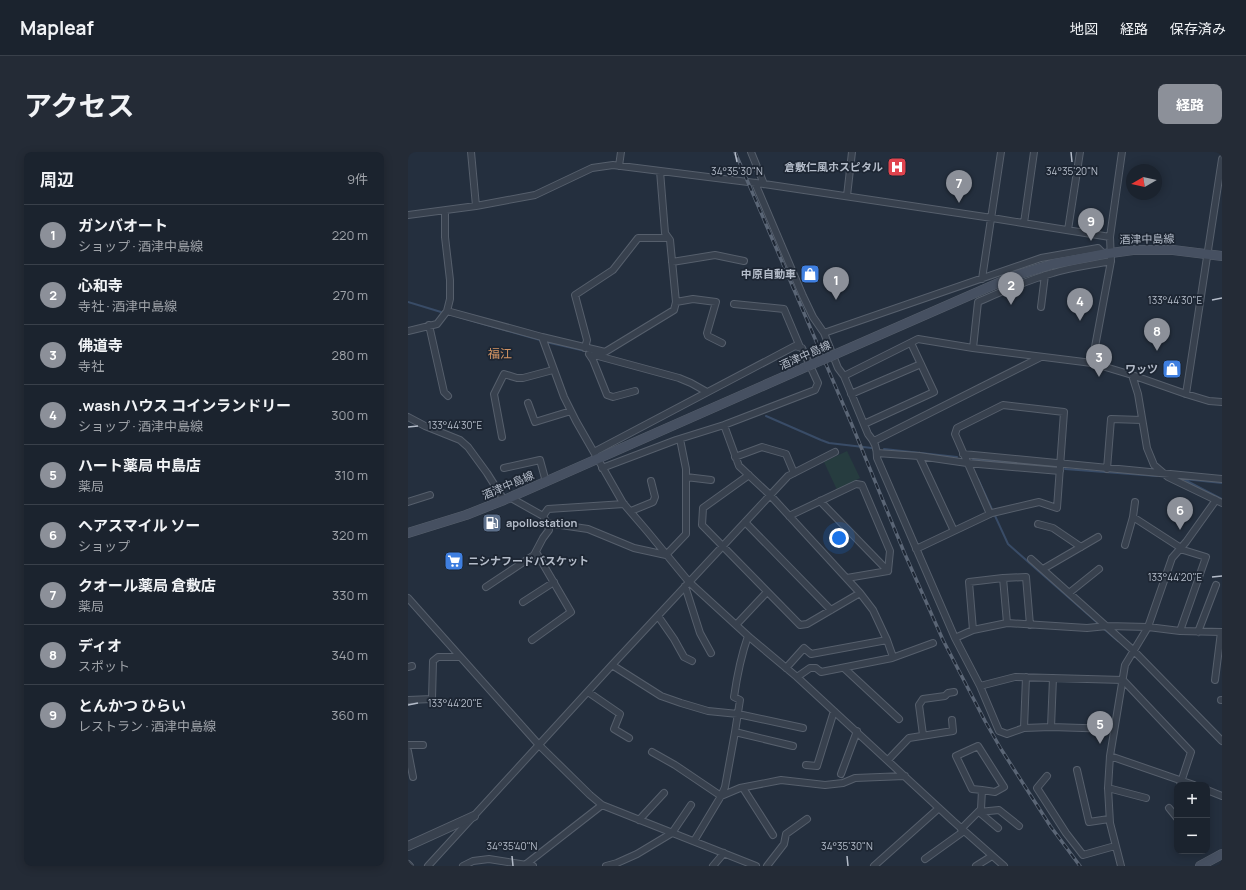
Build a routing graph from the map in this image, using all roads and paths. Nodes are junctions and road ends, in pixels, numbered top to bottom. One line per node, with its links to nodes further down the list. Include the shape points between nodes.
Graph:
1 (471, 152): 15 (street)
2 (621, 152): 10 (street)
3 (751, 152): 13 (street)
4 (852, 152): 14 (street)
5 (1001, 152): 18 (street)
6 (1034, 152): 19 (street)
7 (1080, 152): 20 (street)
8 (1122, 152): 21 (street)
9 (1222, 159): 23 (street)
10 (619, 166): 11 (street); 15 (street, via 592,168 535,195)
11 (660, 171): 12 (street); 22 (street, via 665,234)
12 (756, 183): 13 (street); 36 (street, via 803,296)
13 (764, 184): 14 (street)
14 (848, 196): 18 (street)
15 (476, 206): 16 (street)
16 (445, 211): 17 (street); 33 (street, via 450,280)
17 (408, 215)
18 (992, 218): 19 (street); 29 (street)
19 (1024, 223): 20 (street)
20 (1068, 230): 21 (street)
21 (1110, 237): 24 (street)
22 (668, 238): 27 (street); 42 (street, via 638,238 613,270 575,295)
23 (1208, 254): 24 (main road, 酒津中島線, via 1154,249 1133,250); 25 (main road, 酒津中島線); 52 (street)
24 (1109, 256): 28 (street); 29 (street, via 1098,248 1057,255); 44 (street); 67 (main road, 酒津中島線, bridge, via 1053,264 1014,276)
25 (1222, 256)
26 (744, 261): 27 (street, via 715,255)
27 (672, 262): 30 (street)
28 (1045, 275): 32 (street); 41 (street, via 978,302)
29 (982, 279): 36 (street)
30 (676, 302): 38 (street, via 693,299 716,302 707,332 708,336); 42 (street, via 674,310 605,352)
31 (734, 304): 40 (street, via 784,309)
32 (1041, 307)
33 (447, 311): 34 (street, via 437,324); 37 (street)
34 (429, 325): 35 (street); 53 (street, via 444,392)
35 (408, 331)
36 (824, 333): 48 (street, via 838,368)
37 (542, 337): 42 (street); 46 (street)
38 (722, 343)
39 (911, 343): 41 (street, via 918,339); 45 (street); 48 (street)
40 (800, 347): 50 (street, via 795,346); 60 (street, via 818,383 815,390)
41 (973, 348): 43 (street)
42 (588, 351): 49 (street, via 607,396 613,397); 50 (street, via 679,378)
43 (1041, 356): 44 (street); 63 (street)
44 (1092, 363): 47 (street)
45 (921, 364): 51 (street); 59 (street, via 934,392)
46 (554, 370): 56 (street); 61 (street, via 523,378 504,374 494,394)
47 (1132, 375): 52 (street); 58 (street)
48 (844, 376): 51 (street)
49 (635, 391)
50 (708, 392): 67 (street)
51 (852, 394): 59 (street)
52 (1186, 394): 54 (street)
53 (448, 396)
54 (1222, 402)
55 (528, 403): 56 (street, via 535,422)
56 (571, 411): 67 (street)
57 (408, 417): 86 (street, via 460,440)
58 (1142, 420): 74 (street, via 1111,419); 77 (street, via 1147,448 1154,465)
59 (864, 424): 63 (street)
60 (724, 425): 62 (street); 69 (street)
61 (502, 437)
62 (680, 439): 73 (street); 79 (street)
63 (874, 441): 65 (street)
64 (835, 452): 76 (street)
65 (877, 453): 68 (street); 108 (street)
66 (963, 454): 70 (street); 71 (street); 71 (street, via 955,434 957,428 1004,405 1064,412)
67 (596, 455): 73 (street); 83 (main road, 酒津中島線)
68 (919, 456): 70 (street); 101 (street)
69 (736, 457): 76 (street, via 762,447 774,450 786,454); 78 (street, via 738,466)
70 (967, 463): 75 (street); 94 (street)
71 (1060, 464): 74 (street); 75 (street)
72 (504, 468): 83 (street, via 540,460)
73 (602, 468): 92 (street)
74 (1107, 469): 77 (street)
75 (1060, 471): 94 (street, via 1057,508 1039,502)
76 (794, 473): 84 (street)
77 (1165, 474): 80 (street); 87 (street)
78 (749, 475): 84 (street); 105 (street, via 703,508 702,525)
79 (686, 477): 81 (street); 110 (street, via 686,534)
80 (1222, 479)
81 (711, 480)
82 (651, 481): 93 (street, via 655,497 653,502)
83 (546, 482): 86 (main road, 酒津中島線)
84 (770, 495): 96 (street); 98 (street)
85 (430, 496): 89 (street)
86 (508, 499): 95 (street); 102 (main road, 酒津中島線)
87 (1216, 500): 91 (street); 107 (street)
88 (820, 501): 96 (street); 114 (street); 114 (street, via 856,484 862,485 890,551)
89 (408, 502)
90 (1136, 502): 97 (street)
91 (1222, 503)
92 (624, 504): 93 (street); 95 (street, via 548,509)
93 (630, 512): 110 (street)
94 (993, 513): 101 (street)
95 (543, 516): 99 (street)
96 (789, 516): 115 (street)
97 (1133, 517): 104 (street); 107 (street)
98 (745, 522): 105 (street); 126 (street)
99 (547, 523): 109 (street, via 549,530); 110 (street, via 588,529 634,548)
100 (1038, 524): 106 (street, via 1053,528)
101 (954, 531): 108 (street)
102 (408, 533)
103 (1098, 537): 106 (street)
104 (1125, 545)
105 (722, 546): 118 (street); 121 (street)
106 (1081, 547): 112 (street)
107 (1180, 548): 132 (street, via 1172,558); 134 (street, via 1206,557)
108 (916, 549): 138 (street)
109 (536, 552): 117 (street); 120 (street)
110 (666, 555): 118 (street)
111 (1031, 559): 112 (street)
112 (1043, 569): 122 (street)
113 (1099, 569): 122 (street)
114 (888, 571): 115 (street)
115 (846, 578): 123 (street)
116 (1003, 578): 128 (street); 130 (street, via 1026,577); 133 (street, via 969,582)
117 (554, 582): 125 (street); 139 (street, via 571,612)
118 (687, 584): 127 (street); 129 (street); 143 (street, via 700,633)
119 (1216, 585): 135 (street)
120 (486, 587)
121 (767, 592): 126 (street, via 800,625); 129 (street)
122 (1069, 592): 131 (street)
123 (860, 593): 126 (street); 140 (street, via 873,610)
124 (408, 598): 144 (street)
125 (523, 602)
126 (831, 610)
127 (658, 616): 146 (street, via 684,657); 147 (street)
128 (1007, 623): 130 (street); 133 (street)
129 (736, 625): 137 (street)
130 (1030, 625): 131 (street)
131 (1104, 627): 132 (street); 142 (street)
132 (1148, 627): 134 (street); 142 (street)
133 (973, 630): 138 (street)
134 (1180, 631): 135 (street)
135 (1198, 632): 136 (street)
136 (1221, 632): 154 (street)
137 (748, 636): 148 (street); 160 (street, via 734,697 740,700)
138 (955, 638): 155 (street)
139 (532, 640)
140 (887, 640): 145 (street); 148 (street, via 811,654 804,648)
141 (933, 643): 145 (street)
142 (1134, 651): 153 (street, via 1125,665); 171 (street)
143 (711, 653)
144 (460, 657): 158 (street, via 438,657 433,662 432,699); 174 (street)
145 (893, 657): 149 (street)
146 (692, 661)
147 (612, 665): 156 (street); 160 (street, via 661,696 708,711)
148 (786, 668): 150 (street)
149 (844, 668): 150 (street, via 821,672 816,668 810,668); 161 (street)
150 (798, 677): 159 (street)
151 (1026, 677): 152 (street); 155 (street, via 1015,677); 165 (street)
152 (1053, 678): 153 (street); 163 (street)
153 (1123, 680): 166 (street); 186 (street, via 1191,752)
154 (1215, 680)
155 (980, 686): 165 (street, via 999,731 1007,734)
156 (588, 692): 170 (street, via 620,714 614,729); 174 (street)
157 (954, 692): 169 (street, via 923,699 919,705)
158 (408, 700)
159 (834, 711): 167 (street); 180 (street, via 817,766)
160 (738, 714): 164 (street); 168 (street)
161 (899, 719)
162 (952, 720): 169 (street, via 953,731)
163 (1051, 727): 165 (street); 166 (street)
164 (803, 728)
165 (1024, 728)
166 (1114, 729): 178 (street)
167 (857, 731): 179 (street); 182 (street)
168 (735, 732): 175 (street); 192 (street, via 728,776)
169 (923, 736): 179 (street, via 909,738)
170 (629, 738)
171 (1222, 741)
172 (408, 745): 173 (street)
173 (423, 745)
174 (539, 745): 195 (street); 201 (street)
175 (793, 746)
176 (408, 752): 185 (street)
177 (652, 752): 192 (street)
178 (1110, 756): 186 (street); 188 (street)
179 (888, 760): 183 (street)
180 (806, 765)
181 (1077, 770): 203 (street, via 1089,822)
182 (841, 774)
183 (905, 776): 187 (street, via 855,778 843,783 825,785 781,780); 197 (street)
184 (1047, 776): 212 (street, via 1037,788 1083,855)
185 (413, 777)
186 (1180, 782)
187 (743, 788): 192 (street); 209 (street)
188 (1108, 788): 194 (street); 203 (street)
189 (982, 790): 189 (street, via 995,792 1004,786 978,746 956,756 972,788); 199 (street, via 982,809)
190 (1210, 791): 193 (street)
191 (664, 793): 204 (street)
192 (721, 796): 210 (street)
193 (1222, 796)
194 (1146, 798)
195 (602, 804): 204 (street); 217 (street)
196 (691, 805): 208 (street)
197 (939, 808): 207 (street); 226 (street)
198 (1169, 808): 200 (street)
199 (979, 812): 205 (street, via 999,810); 206 (street); 207 (street)
200 (1174, 814)
201 (474, 816): 211 (street); 219 (street)
202 (808, 819): 225 (street, via 786,834 784,844)
203 (1109, 819): 212 (street)
204 (639, 820): 208 (street)
205 (1019, 826)
206 (998, 828)
207 (963, 830): 215 (street); 216 (street)
208 (672, 833): 210 (street); 222 (street, via 636,854)
209 (773, 835)
210 (694, 841): 213 (street)
211 (408, 846)
212 (1115, 846): 229 (street)
213 (724, 853): 223 (street); 224 (street)
214 (1222, 854): 218 (main road)
215 (992, 856): 227 (street); 228 (street)
216 (925, 859)
217 (525, 865): 220 (street, via 489,859 473,861); 221 (street)
218 (1205, 865)
219 (428, 866)
220 (463, 866)
221 (533, 866)
222 (606, 866)
223 (713, 866)
224 (756, 866)
225 (767, 866)
226 (874, 866)
227 (976, 866)
228 (1004, 866)
229 (1121, 866)

